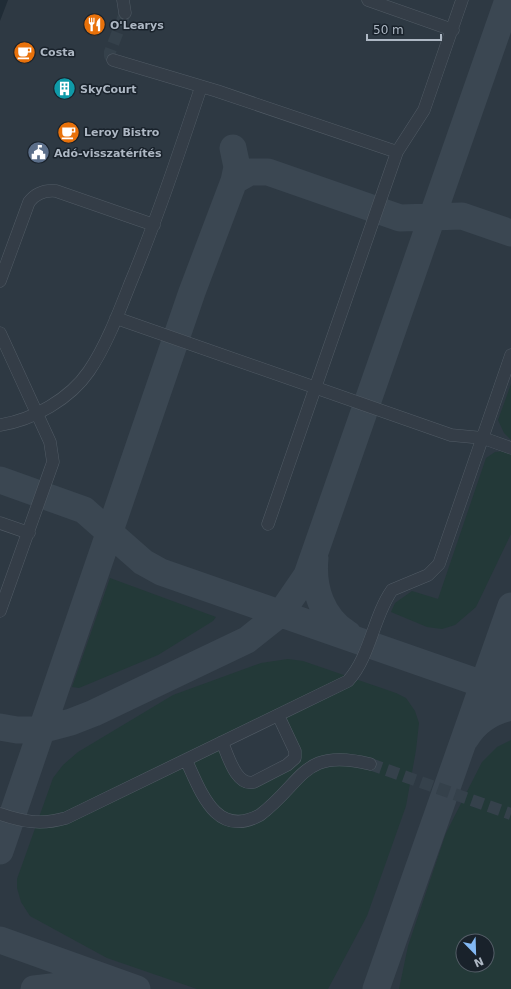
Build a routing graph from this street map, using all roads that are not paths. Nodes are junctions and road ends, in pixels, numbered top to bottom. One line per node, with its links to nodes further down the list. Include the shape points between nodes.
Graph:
1 (123, 0): 4 (lane)
2 (368, 0): 5 (lane)
3 (462, 0): 5 (lane)
4 (125, 13)
5 (453, 30): 8 (lane, via 424,110)
6 (113, 60): 7 (lane)
7 (201, 87): 8 (lane); 9 (lane)
8 (397, 152): 14 (lane)
9 (154, 226): 10 (lane, via 56,191 41,193 29,202); 11 (lane)
10 (0, 281)
11 (116, 318): 14 (lane); 15 (lane, via 89,372 59,400)
12 (0, 332): 15 (lane)
13 (511, 355): 17 (lane)
14 (315, 389): 17 (lane, via 451,435); 20 (lane)
15 (37, 413): 16 (lane); 21 (lane, via 50,442 53,462)
16 (0, 425)
17 (482, 438): 18 (lane); 24 (lane, via 435,570 392,590 369,644 348,680)
18 (511, 448)
19 (0, 523): 21 (lane)
20 (268, 524)
21 (29, 533): 22 (lane)
22 (4, 590): 23 (lane)
23 (0, 611)
24 (278, 715): 25 (lane); 25 (lane, via 295,751 295,758 254,782 241,780)
25 (222, 742): 26 (lane)
26 (186, 760): 27 (lane, via 203,796 215,813 234,822 253,819 260,815 302,773 316,764 346,759); 28 (lane, via 66,818 46,823 29,823)
27 (370, 764)
28 (0, 814)

